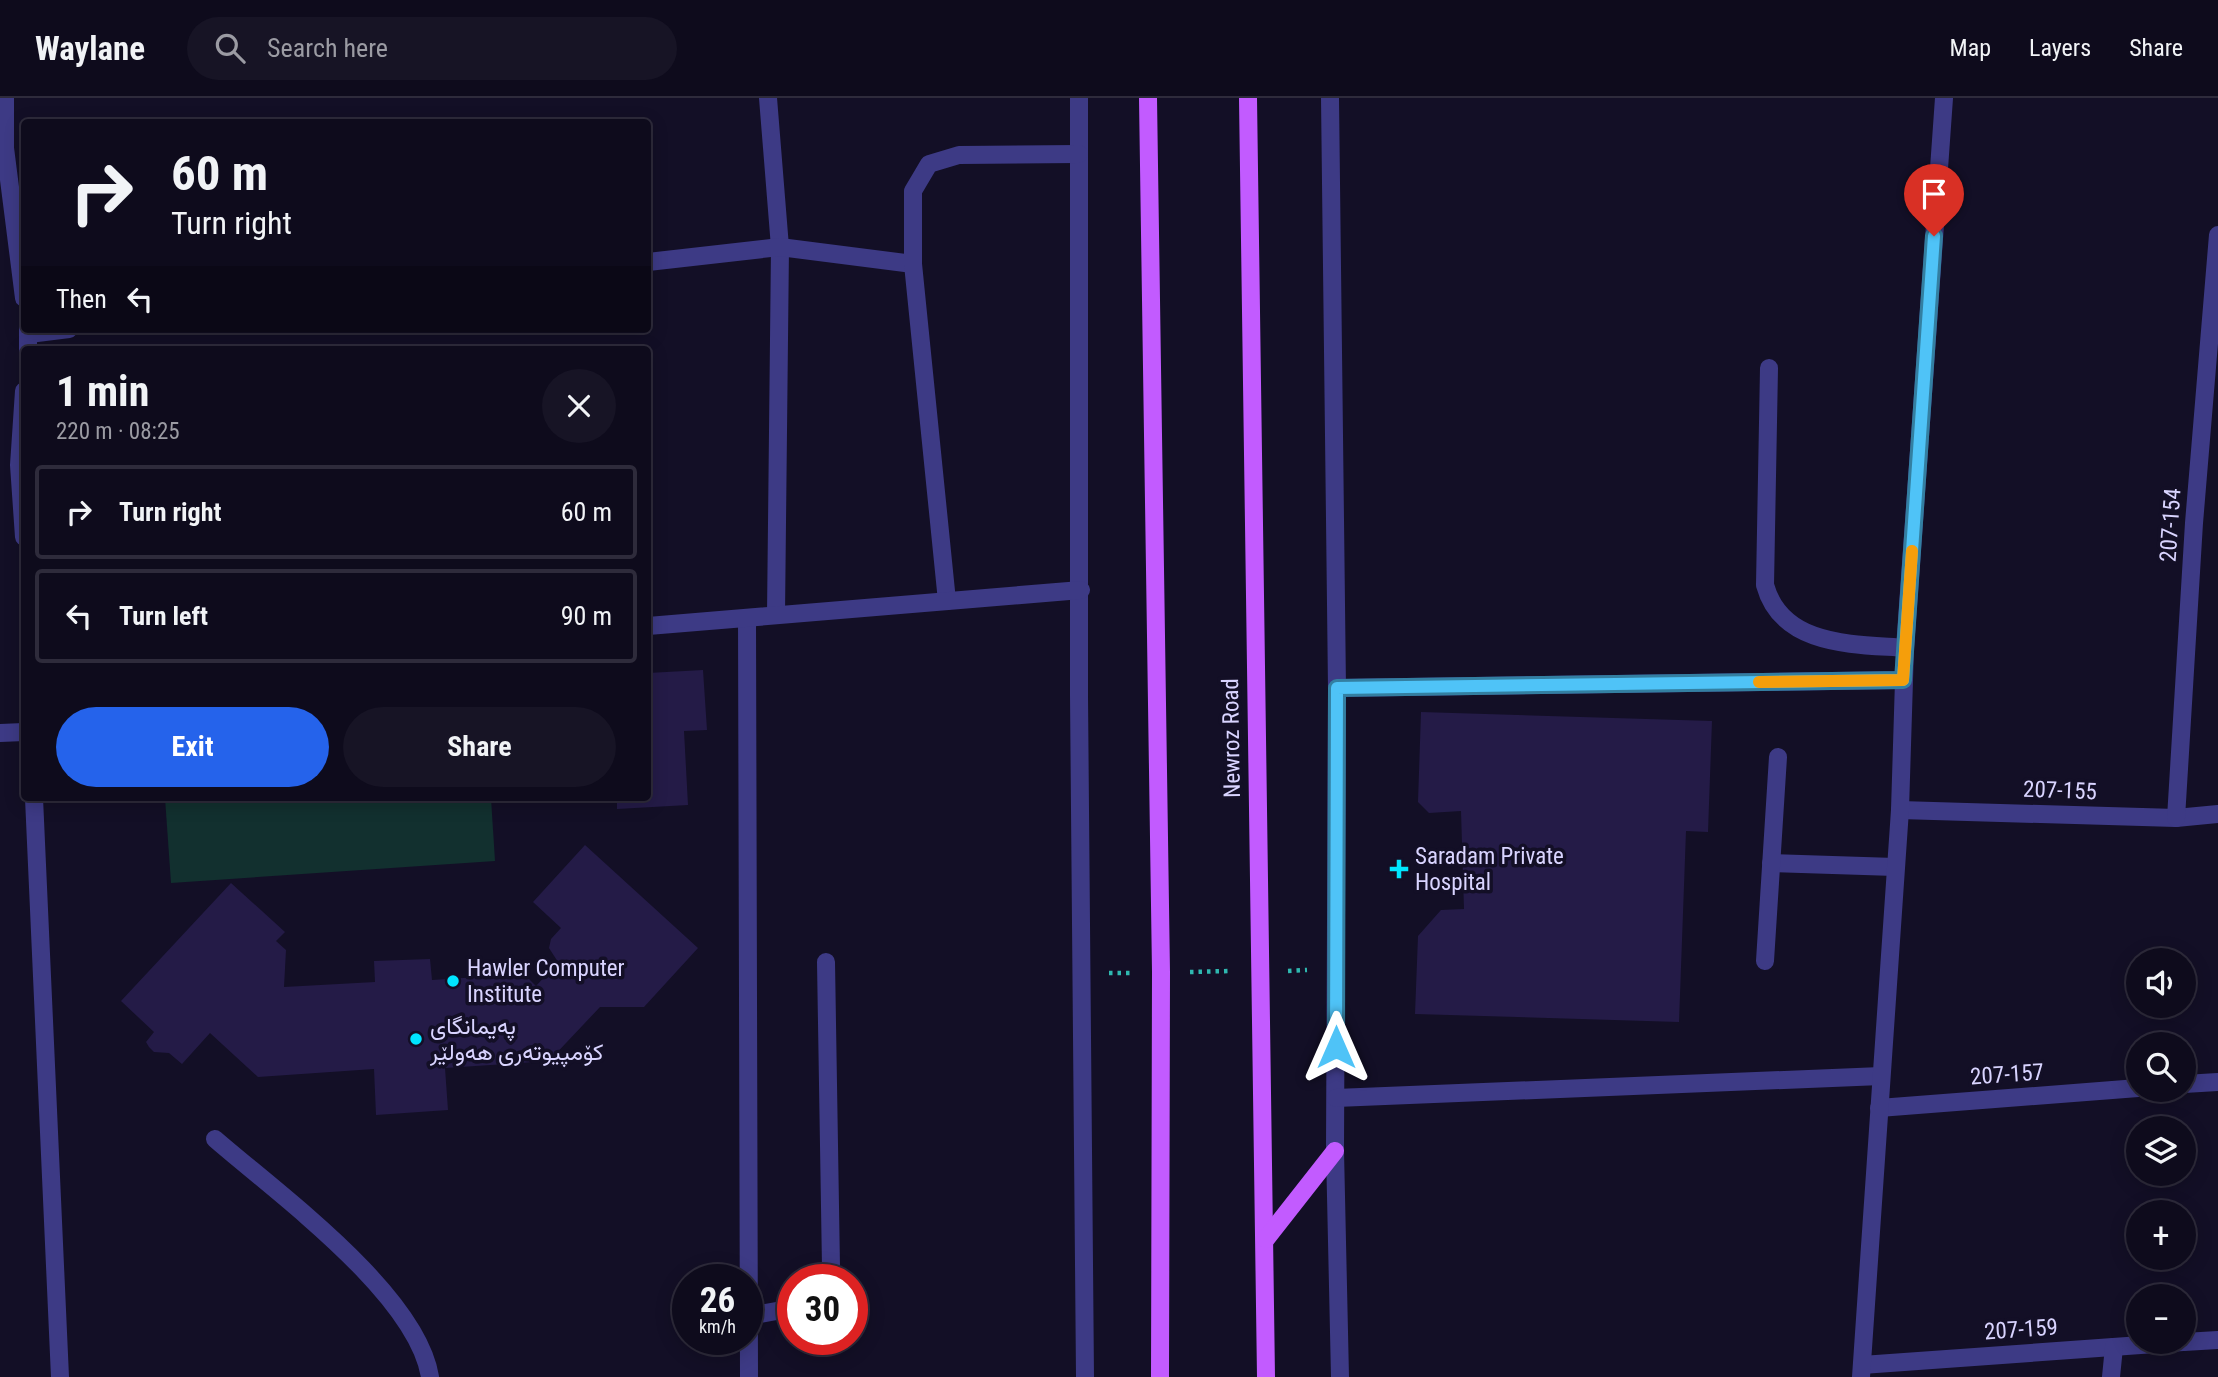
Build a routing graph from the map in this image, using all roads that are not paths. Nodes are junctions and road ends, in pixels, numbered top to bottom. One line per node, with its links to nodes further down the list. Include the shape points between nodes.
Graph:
1 (5, 98): 8 (street)
2 (768, 98): 11 (street)
3 (1079, 98): 9 (street)
4 (1148, 98): 62 (main road, via 1161,972)
5 (1248, 98): 49 (main road, Newroz Road)
6 (1331, 98): 29 (street)
7 (1944, 98): 27 (street)
8 (3, 148): 14 (street)
9 (1079, 155): 13 (street, via 959,155 929,164 914,191); 22 (street)
10 (2218, 236): 36 (street, 207-154)
11 (780, 247): 12 (street); 13 (street); 24 (street)
12 (651, 262)
13 (913, 264): 23 (street)
14 (21, 277)
15 (51, 333): 16 (street)
16 (28, 338)
17 (1769, 368): 27 (street, via 1765,585 1770,603 1791,625 1824,642)
18 (21, 435): 19 (street)
19 (19, 465): 20 (street); 21 (street)
20 (0, 466)
21 (21, 494)
22 (1081, 590): 23 (street); 61 (street)
23 (947, 601): 24 (street)
24 (776, 615): 25 (street)
25 (747, 618): 26 (street); 50 (street)
26 (651, 626)
27 (1905, 648): 28 (street)
28 (1903, 680): 29 (street); 34 (street)
29 (1337, 688): 45 (street)
30 (21, 732): 31 (street)
31 (0, 733)
32 (1778, 757): 37 (street)
33 (34, 801): 58 (street)
34 (1900, 810): 36 (street, 207-155); 38 (street)
35 (2218, 814): 36 (street, 207-155)
36 (2176, 818)
37 (1771, 863): 38 (street); 39 (street)
38 (1895, 867): 41 (street)
39 (1765, 961)
40 (826, 962): 51 (street)
41 (1881, 1076): 45 (street); 46 (street)
42 (2218, 1082): 43 (street)
43 (2196, 1083)
44 (2126, 1089): 46 (street, 207-157)
45 (1336, 1098): 48 (street)
46 (1879, 1108): 57 (street)
47 (215, 1139): 59 (street, via 362,1266 418,1343)
48 (1335, 1151): 49 (main road); 64 (street)
49 (1266, 1240): 63 (main road, Newroz Road)
50 (749, 1264)
51 (831, 1264)
52 (2218, 1340): 53 (street, 207-159)
53 (2196, 1341)
54 (2126, 1346): 55 (street, 207-159)
55 (2114, 1347): 57 (street, 207-159); 65 (street)
56 (749, 1355): 60 (street)
57 (1861, 1371)
58 (60, 1377)
59 (430, 1377)
60 (749, 1377)
61 (1085, 1377)
62 (1160, 1377)
63 (1266, 1377)
64 (1340, 1377)
65 (2111, 1377)

